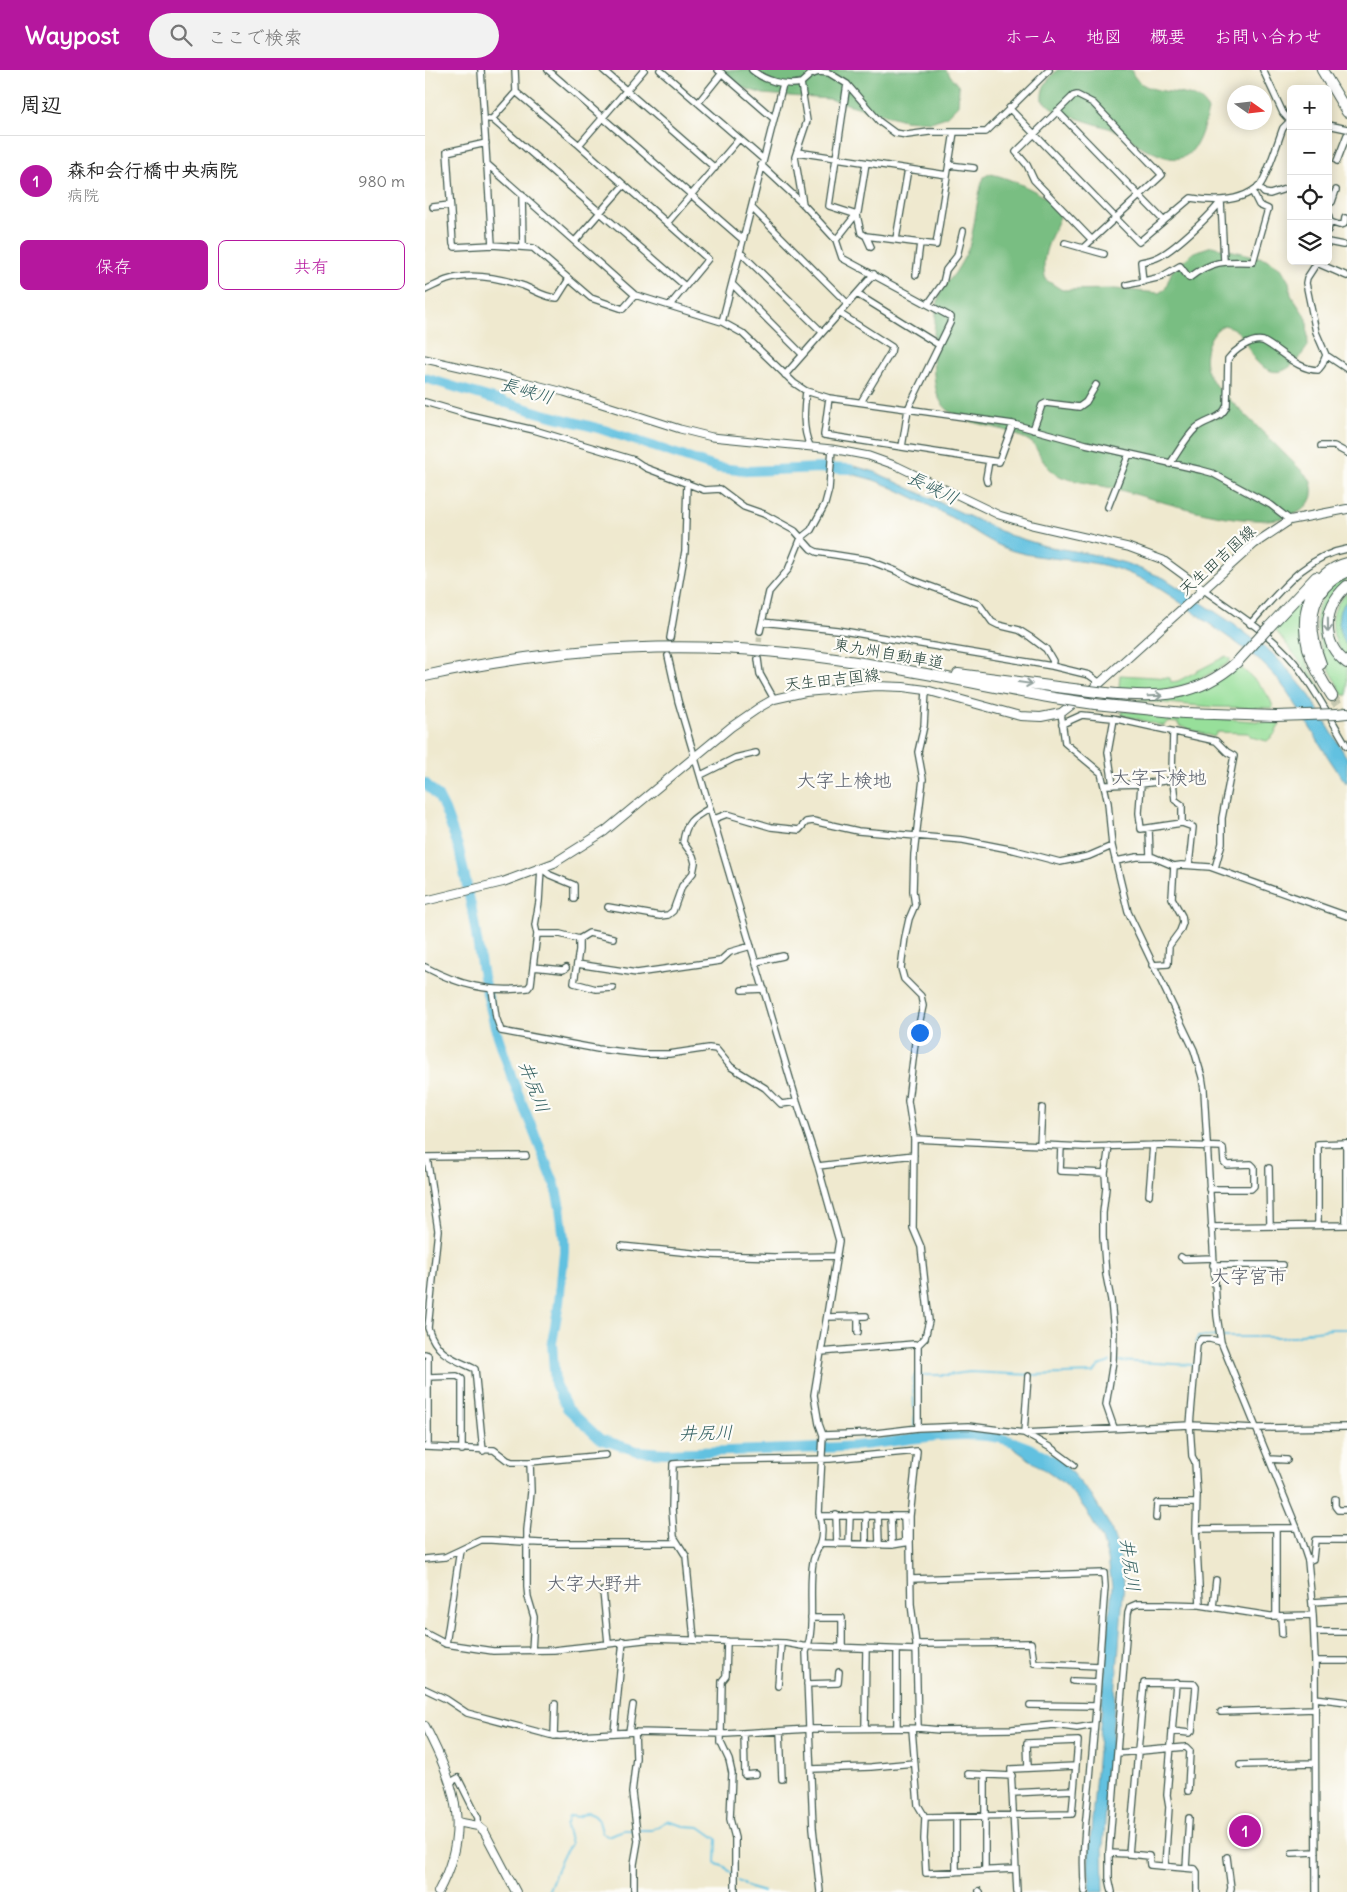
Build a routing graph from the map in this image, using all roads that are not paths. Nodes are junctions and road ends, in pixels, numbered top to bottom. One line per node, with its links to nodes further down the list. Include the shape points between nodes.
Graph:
1 (481, 70): 22 (street)
2 (515, 70): 16 (street)
3 (547, 70): 24 (street)
4 (603, 70): 15 (street)
5 (644, 70): 15 (street)
6 (660, 70): 17 (street)
7 (752, 70): 13 (street)
8 (1049, 70): 18 (street)
9 (1263, 70): 21 (street)
10 (1321, 70): 20 (highway)
11 (720, 72): 17 (street); 25 (street)
12 (801, 83): 13 (street); 14 (street, via 810,74 819,72); 35 (street, via 807,121)
13 (783, 84): 25 (street)
14 (847, 84): 29 (street, via 880,122 895,133); 36 (street)
15 (626, 90): 24 (street); 42 (street)
16 (516, 92): 23 (street); 34 (street)
17 (698, 103): 32 (street)
18 (1009, 108): 29 (street, via 986,132); 30 (street)
19 (1057, 111): 30 (street); 53 (street); 53 (street, via 1077,95 1093,103 1162,174)
20 (1347, 112)
21 (1287, 116)
22 (485, 118): 23 (street); 33 (street)
23 (492, 118): 60 (street)
24 (602, 118): 34 (street); 52 (street)
25 (773, 118): 38 (street)
26 (1287, 125): 47 (street)
27 (1332, 126): 28 (street)
28 (1347, 130)
29 (954, 132): 41 (street)
30 (1034, 134): 62 (street); 72 (street, via 1016,152 1027,164 1034,180)
31 (1347, 135): 37 (street)
32 (739, 139): 38 (street); 42 (street)
33 (486, 143): 40 (street); 57 (street, via 447,152)
34 (579, 145): 46 (street)
35 (797, 152): 36 (street); 56 (street, via 795,157)
36 (836, 158): 39 (street); 61 (street, via 829,206)
37 (1337, 161)
38 (763, 162): 56 (street); 59 (street)
39 (866, 163): 44 (street); 61 (street)
40 (487, 164): 51 (street); 77 (street)
41 (949, 165): 43 (street); 45 (street)
42 (715, 168): 52 (street)
43 (974, 168)
44 (908, 169): 45 (street); 69 (street)
45 (947, 175): 74 (street, via 937,245)
46 (624, 185): 60 (street); 65 (street)
47 (1258, 186): 48 (street, via 1270,194); 49 (street)
48 (1287, 188)
49 (1252, 190): 54 (street); 84 (street, via 1259,205 1268,209 1253,262)
50 (1336, 190): 55 (street)
51 (522, 194): 73 (street); 79 (street)
52 (691, 196): 65 (street); 70 (street)
53 (1140, 196): 62 (street); 64 (street)
54 (1221, 201): 64 (street, via 1191,198); 84 (street); 91 (street, via 1212,214 1167,251 1157,258 1141,262)
55 (1332, 202)
56 (803, 204): 71 (street)
57 (451, 205): 58 (street); 77 (street, via 455,247)
58 (433, 207)
59 (752, 208): 70 (street); 98 (street)
60 (600, 213): 73 (street); 94 (street)
61 (857, 215): 68 (street, via 861,232); 71 (street)
62 (1115, 218): 64 (street, via 1139,242); 72 (street)
63 (1345, 218): 66 (street, via 1344,224)
64 (1164, 221)
65 (668, 222): 94 (street, via 708,259)
66 (1332, 223)
67 (963, 231): 99 (street, via 957,256)
68 (866, 236): 69 (street); 80 (street)
69 (897, 239): 74 (street)
70 (743, 240): 82 (street)
71 (835, 240): 87 (street, via 842,258)
72 (1092, 240): 81 (street)
73 (575, 242): 97 (street)
74 (920, 243): 88 (street)
75 (1065, 243): 81 (street)
76 (1332, 243): 78 (street)
77 (492, 245): 79 (street)
78 (1343, 245)
79 (523, 246): 90 (street, via 533,248)
80 (871, 247)
81 (1083, 248): 83 (street)
82 (741, 252): 92 (street); 103 (street)
83 (1105, 254)
84 (1224, 261): 91 (street, via 1189,278 1180,266 1161,277)
85 (1316, 265): 106 (street, via 1306,283 1316,332)
86 (1324, 265): 89 (street)
87 (874, 274): 96 (street); 99 (street)
88 (915, 275)
89 (1347, 276)
90 (569, 279): 95 (street, via 557,298 523,286 471,276 461,276); 97 (street, via 591,298 623,309)
91 (1143, 282): 93 (street)
92 (732, 284): 102 (street); 105 (street)
93 (1127, 285)
94 (685, 286): 100 (street)
95 (425, 290)
96 (857, 294): 98 (street); 104 (street)
97 (635, 295): 100 (street)
98 (847, 303): 101 (street)
99 (927, 304): 104 (street, via 951,317)
100 (670, 305): 102 (street)
101 (839, 313): 103 (street); 114 (street, via 892,348)
102 (722, 322): 109 (street, via 743,334)
103 (822, 332): 105 (street)
104 (939, 345): 115 (street)
105 (802, 354): 109 (street)
106 (1326, 355): 108 (street); 125 (street, via 1320,368 1315,370 1296,362 1263,340 1254,341 1232,354 1228,359 1225,411 1196,428)
107 (425, 359): 118 (street, via 513,378 712,437)
108 (1346, 367)
109 (785, 375): 111 (street)
110 (1096, 385): 117 (street, via 1079,407 1042,405)
111 (806, 390): 112 (street); 118 (street, via 805,436)
112 (829, 398): 114 (street); 120 (street, via 824,435)
113 (425, 402): 127 (street, via 634,460 646,468)
114 (861, 402): 115 (street)
115 (908, 409): 116 (street); 120 (street)
116 (1013, 424): 117 (street); 124 (street, via 999,462)
117 (1033, 430): 123 (street)
118 (810, 446): 121 (street)
119 (1321, 446): 122 (street, via 1334,446)
120 (902, 447): 124 (street)
121 (832, 448): 131 (street, via 825,504 811,530); 135 (street, via 897,466 999,515 1144,552 1163,560)
122 (1347, 452)
123 (1129, 454): 125 (street); 128 (street)
124 (989, 460): 126 (street)
125 (1170, 464): 130 (street, via 1212,474 1271,505)
126 (984, 479)
127 (687, 483): 131 (street, via 705,490 720,489 745,507 795,531); 139 (street, via 685,551)
128 (1108, 507)
129 (1347, 509): 130 (main road, 天生田吉国線)
130 (1290, 520): 135 (main road, 天生田吉国線, via 1254,544)
131 (801, 538): 136 (street, via 788,570 768,596); 144 (street, via 817,552 867,560 979,604 992,622 1019,630 1046,649)
132 (1347, 549): 137 (street, via 1326,554 1308,564)
133 (1345, 567): 142 (highway, one-way to 133, bridge, via 1106,693 1153,696 1181,693 1217,678 1237,662 1310,583 1324,572); 148 (highway, via 1329,572 1316,585 1305,612 1307,647 1321,680)
134 (1347, 586): 143 (highway, one-way to 143, via 1327,618 1334,650)
135 (1204, 590): 137 (street); 146 (main road, 天生田吉国線)
136 (762, 622): 138 (street); 144 (street, via 837,630)
137 (1250, 624): 155 (street, via 1293,660 1313,686)
138 (760, 631)
139 (670, 638)
140 (668, 656): 157 (street)
141 (758, 659): 149 (street, via 760,674)
142 (855, 662): 145 (highway, 東九州自動車道, via 744,649 600,649 516,658); 151 (highway, 東九州自動車道, bridge, via 1095,704 1184,713)
143 (1347, 663)
144 (1053, 666): 146 (street, via 1089,675)
145 (425, 676)
146 (1100, 683): 150 (main road, 天生田吉国線)
147 (926, 690): 149 (main road, 天生田吉国線, via 876,686 805,692); 150 (main road, 天生田吉国線, via 1020,716 1041,717); 167 (street, via 924,726 918,752 923,779)
148 (1336, 695)
149 (774, 700): 157 (main road, 天生田吉国線, via 745,716)
150 (1061, 713): 153 (street)
151 (1342, 714)
152 (1114, 719): 153 (street, via 1081,715); 154 (street); 160 (street, via 1108,752)
153 (1063, 724): 162 (street, via 1065,743 1101,773)
154 (1173, 732): 159 (street); 174 (street, via 1215,741 1234,756 1222,818 1222,843)
155 (1347, 746)
156 (756, 754): 158 (street, via 735,758)
157 (695, 757): 158 (street); 173 (main road, 天生田吉国線, via 605,831)
158 (701, 775): 163 (street)
159 (1172, 780): 161 (street); 165 (street, via 1175,800 1182,805)
160 (1113, 784): 161 (street); 162 (street)
161 (1141, 784): 166 (street, via 1141,828)
162 (1104, 785): 168 (street)
163 (710, 808): 164 (street); 177 (street, via 685,828 683,842 695,863 673,911 660,916)
164 (714, 818): 167 (street, via 727,814 771,827 799,830 809,821 859,831); 182 (street)
165 (1183, 823): 166 (street); 172 (street, via 1194,829)
166 (1149, 829): 169 (street)
167 (915, 836): 168 (street, via 963,840 1061,862 1089,856); 196 (street, via 915,905 905,937 901,968 904,979 923,1000 908,1101)
168 (1112, 846): 170 (street)
169 (1150, 857): 170 (street); 171 (street)
170 (1116, 861): 186 (street, via 1128,912)
171 (1174, 866): 172 (street); 186 (street, via 1172,898 1183,924 1169,946 1168,964)
172 (1189, 866): 174 (street)
173 (541, 868): 175 (street, via 574,885); 176 (main road, 天生田吉国線, via 503,882); 179 (street, via 535,925)
174 (1215, 868): 178 (street)
175 (574, 899)
176 (425, 901)
177 (608, 907)
178 (1347, 916)
179 (537, 934): 181 (street, via 560,934); 188 (street)
180 (613, 938): 181 (street, via 589,933)
181 (579, 939): 185 (street)
182 (751, 946): 184 (street); 185 (street, via 730,952 720,962 637,972)
183 (783, 956): 184 (street)
184 (756, 962): 192 (street)
185 (577, 964): 190 (street, via 574,983 596,989)
186 (1152, 965): 202 (street, via 1199,1065 1204,1090)
187 (425, 967): 191 (street, via 468,986)
188 (533, 967): 189 (street); 191 (street, via 528,988)
189 (566, 968)
190 (613, 988)
191 (492, 989): 194 (street, via 501,1031 643,1054 716,1049 731,1067 765,1088 781,1104)
192 (764, 989): 193 (street); 194 (street)
193 (742, 990)
194 (797, 1102): 206 (street)
195 (1041, 1108): 198 (street)
196 (914, 1139): 198 (street); 203 (street)
197 (1346, 1143): 211 (street, via 1318,1144); 212 (street)
198 (1040, 1145): 199 (street)
199 (1061, 1146): 200 (street); 208 (street, via 1060,1171)
200 (1109, 1146): 201 (street); 208 (street)
201 (1153, 1146): 202 (street); 210 (street)
202 (1207, 1147): 209 (street); 209 (street, via 1223,1148 1223,1162 1227,1165 1251,1164 1254,1167 1254,1186 1251,1189)
203 (914, 1155): 206 (street); 225 (street, via 913,1228 921,1247 929,1321 925,1338)
204 (526, 1156): 205 (street)
205 (426, 1157): 239 (street, via 438,1230 428,1328 440,1349 455,1362 475,1369)
206 (818, 1166): 216 (street, via 837,1229)
207 (1269, 1168): 213 (street)
208 (1105, 1173): 233 (street, via 1103,1237 1113,1331 1113,1361 1106,1405)
209 (1209, 1189): 214 (street)
210 (1149, 1195)
211 (1318, 1225): 212 (street); 213 (street)
212 (1347, 1225)
213 (1270, 1226): 214 (street)
214 (1211, 1227): 218 (street)
215 (621, 1246): 216 (street, via 712,1255)
216 (837, 1256): 222 (street)
217 (1181, 1257): 218 (street)
218 (1213, 1262): 219 (street); 224 (street)
219 (1283, 1265)
220 (858, 1316): 221 (street); 222 (street); 223 (street)
221 (866, 1316)
222 (827, 1317): 226 (street)
223 (858, 1332)
224 (1221, 1342): 230 (street, via 1204,1338 1197,1344); 234 (street)
225 (918, 1345): 226 (street); 232 (street)
226 (821, 1352): 236 (street, via 814,1395)
227 (425, 1354): 229 (street, via 428,1354)
228 (1027, 1376): 235 (street)
229 (428, 1377): 237 (street); 238 (street, via 457,1376 462,1380)
230 (1190, 1425): 233 (street); 234 (street); 247 (street)
231 (1347, 1427): 234 (street)
232 (918, 1428): 235 (street, via 967,1426); 236 (street)
233 (1114, 1428): 235 (street)
234 (1255, 1428): 242 (street)
235 (1024, 1434): 245 (street)
236 (823, 1437): 241 (street)
237 (427, 1447): 238 (street)
238 (462, 1450): 239 (street)
239 (483, 1451): 244 (street, via 494,1450 512,1462)
240 (606, 1455): 244 (street)
241 (822, 1458): 252 (street); 255 (street, via 917,1451); 262 (street, via 673,1464 672,1510)
242 (1269, 1459): 243 (street); 258 (street)
243 (1287, 1460)
244 (530, 1462): 261 (street)
245 (1074, 1465)
246 (1335, 1499): 248 (street, via 1338,1510)
247 (1196, 1503): 256 (street, via 1157,1502); 259 (street)
248 (1347, 1510)
249 (836, 1515): 250 (street); 252 (street); 265 (street)
250 (850, 1515): 251 (street); 266 (street)
251 (866, 1515): 253 (street); 267 (street)
252 (820, 1516): 264 (street)
253 (878, 1516): 254 (street); 268 (street)
254 (891, 1516): 255 (street); 269 (street)
255 (907, 1516): 263 (street)
256 (1157, 1518)
257 (1276, 1528): 258 (street); 259 (street); 281 (street)
258 (1297, 1528): 272 (street)
259 (1196, 1529): 278 (street)
260 (1347, 1540): 272 (street, via 1315,1540 1313,1559)
261 (527, 1543): 262 (street); 270 (street, via 481,1540); 298 (street, via 528,1597 534,1617)
262 (677, 1543): 287 (street, via 686,1556)
263 (908, 1543): 269 (street); 273 (street)
264 (820, 1544): 265 (street); 282 (street, via 813,1561)
265 (837, 1544): 266 (street)
266 (849, 1544): 267 (street)
267 (866, 1544): 268 (street)
268 (879, 1544): 269 (street)
269 (892, 1544)
270 (460, 1550): 271 (street, via 445,1557); 292 (street)
271 (425, 1559)
272 (1307, 1560): 277 (street)
273 (911, 1579): 295 (street); 301 (street, via 1104,1573)
274 (1216, 1580): 279 (street)
275 (603, 1591): 290 (street)
276 (1347, 1600): 277 (street)
277 (1312, 1602): 280 (street)
278 (1200, 1605): 279 (street); 331 (street, via 1137,1604 1129,1609)
279 (1213, 1607): 281 (street, via 1259,1616)
280 (1313, 1614): 281 (street); 283 (street)
281 (1279, 1616): 286 (street)
282 (811, 1618): 293 (street); 294 (street, via 842,1618)
283 (1314, 1632): 284 (street); 299 (street)
284 (1347, 1632)
285 (425, 1633): 292 (street)
286 (1283, 1634)
287 (693, 1639): 288 (street); 289 (street)
288 (623, 1641): 290 (street); 326 (street)
289 (727, 1641): 291 (street); 328 (street)
290 (608, 1643): 298 (street)
291 (781, 1643): 293 (street); 307 (street)
292 (446, 1644): 298 (street, via 493,1651)
293 (808, 1646): 294 (street); 306 (street)
294 (842, 1647): 296 (street)
295 (915, 1647): 297 (street); 301 (street, via 1031,1644 1034,1663); 321 (street)
296 (866, 1648): 297 (street); 319 (street)
297 (897, 1650): 320 (street)
298 (532, 1651)
299 (1315, 1661): 300 (street); 309 (street)
300 (1347, 1661)
301 (1099, 1666): 304 (street)
302 (839, 1672): 306 (street, via 838,1683)
303 (1073, 1680): 304 (street)
304 (1098, 1682): 314 (street)
305 (1176, 1682): 325 (street); 325 (street, via 1196,1687 1192,1731); 332 (street, via 1144,1682)
306 (807, 1684): 322 (street)
307 (778, 1686)
308 (425, 1689): 329 (street, via 467,1713)
309 (1315, 1698): 310 (street); 315 (street)
310 (1347, 1702)
311 (555, 1704): 329 (street)
312 (633, 1705): 324 (street)
313 (1030, 1705): 314 (street)
314 (1096, 1706): 317 (street)
315 (1315, 1709): 316 (street); 334 (street)
316 (1221, 1712)
317 (1094, 1725): 321 (street, via 966,1730); 371 (street, via 1084,1853)
318 (425, 1726): 344 (main road)
319 (865, 1728): 320 (street); 322 (street)
320 (897, 1728): 321 (street)
321 (915, 1728): 333 (street)
322 (809, 1729): 323 (street); 338 (street)
323 (780, 1731): 327 (street); 343 (street)
324 (632, 1732): 326 (street); 328 (street); 367 (street, via 636,1758 632,1794 638,1841)
325 (1172, 1732): 330 (street)
326 (614, 1733): 329 (street)
327 (744, 1733): 328 (street); 339 (street, via 745,1775)
328 (721, 1734): 368 (street, via 732,1773 730,1819 735,1838)
329 (554, 1736)
330 (1171, 1749): 332 (street); 346 (street, via 1186,1746 1190,1751); 360 (street)
331 (1118, 1752): 332 (street); 356 (street)
332 (1138, 1752): 358 (street)
333 (914, 1763): 338 (street); 350 (street, via 918,1805)
334 (1315, 1763): 335 (street); 355 (street)
335 (1240, 1765)
336 (1076, 1766): 337 (street); 337 (street, via 1078,1741 1027,1744); 345 (street)
337 (1028, 1768): 342 (street, via 1011,1769)
338 (811, 1769): 369 (street)
339 (756, 1774)
340 (968, 1774): 341 (street)
341 (985, 1775): 342 (street); 348 (street)
342 (1012, 1776): 347 (street)
343 (782, 1779)
344 (451, 1782): 353 (main road); 354 (street, via 458,1778 479,1818)
345 (1073, 1790): 347 (street); 349 (street, via 1072,1814)
346 (1188, 1791)
347 (1012, 1793): 349 (street)
348 (985, 1815): 349 (street); 351 (street); 362 (street)
349 (1013, 1816): 363 (street)
350 (925, 1817): 351 (street); 364 (street, via 926,1873)
351 (956, 1817): 364 (street)
352 (1189, 1818): 361 (street)
353 (457, 1822): 354 (main road); 365 (main road, via 452,1857)
354 (478, 1826): 366 (main road, via 484,1831)
355 (1316, 1852): 357 (street); 375 (street)
356 (1109, 1853): 358 (street); 372 (street)
357 (1292, 1853)
358 (1129, 1854): 360 (street, via 1149,1856 1150,1865)
359 (1227, 1857): 374 (street)
360 (1165, 1866): 361 (street)
361 (1186, 1868): 373 (street, via 1197,1872)
362 (985, 1870): 363 (street); 364 (street)
363 (1015, 1870): 370 (street)
364 (956, 1872)
365 (438, 1892)
366 (516, 1892)
367 (634, 1892)
368 (735, 1892)
369 (820, 1892)
370 (1017, 1892)
371 (1085, 1892)
372 (1112, 1892)
373 (1197, 1892)
374 (1230, 1892)
375 (1316, 1892)

